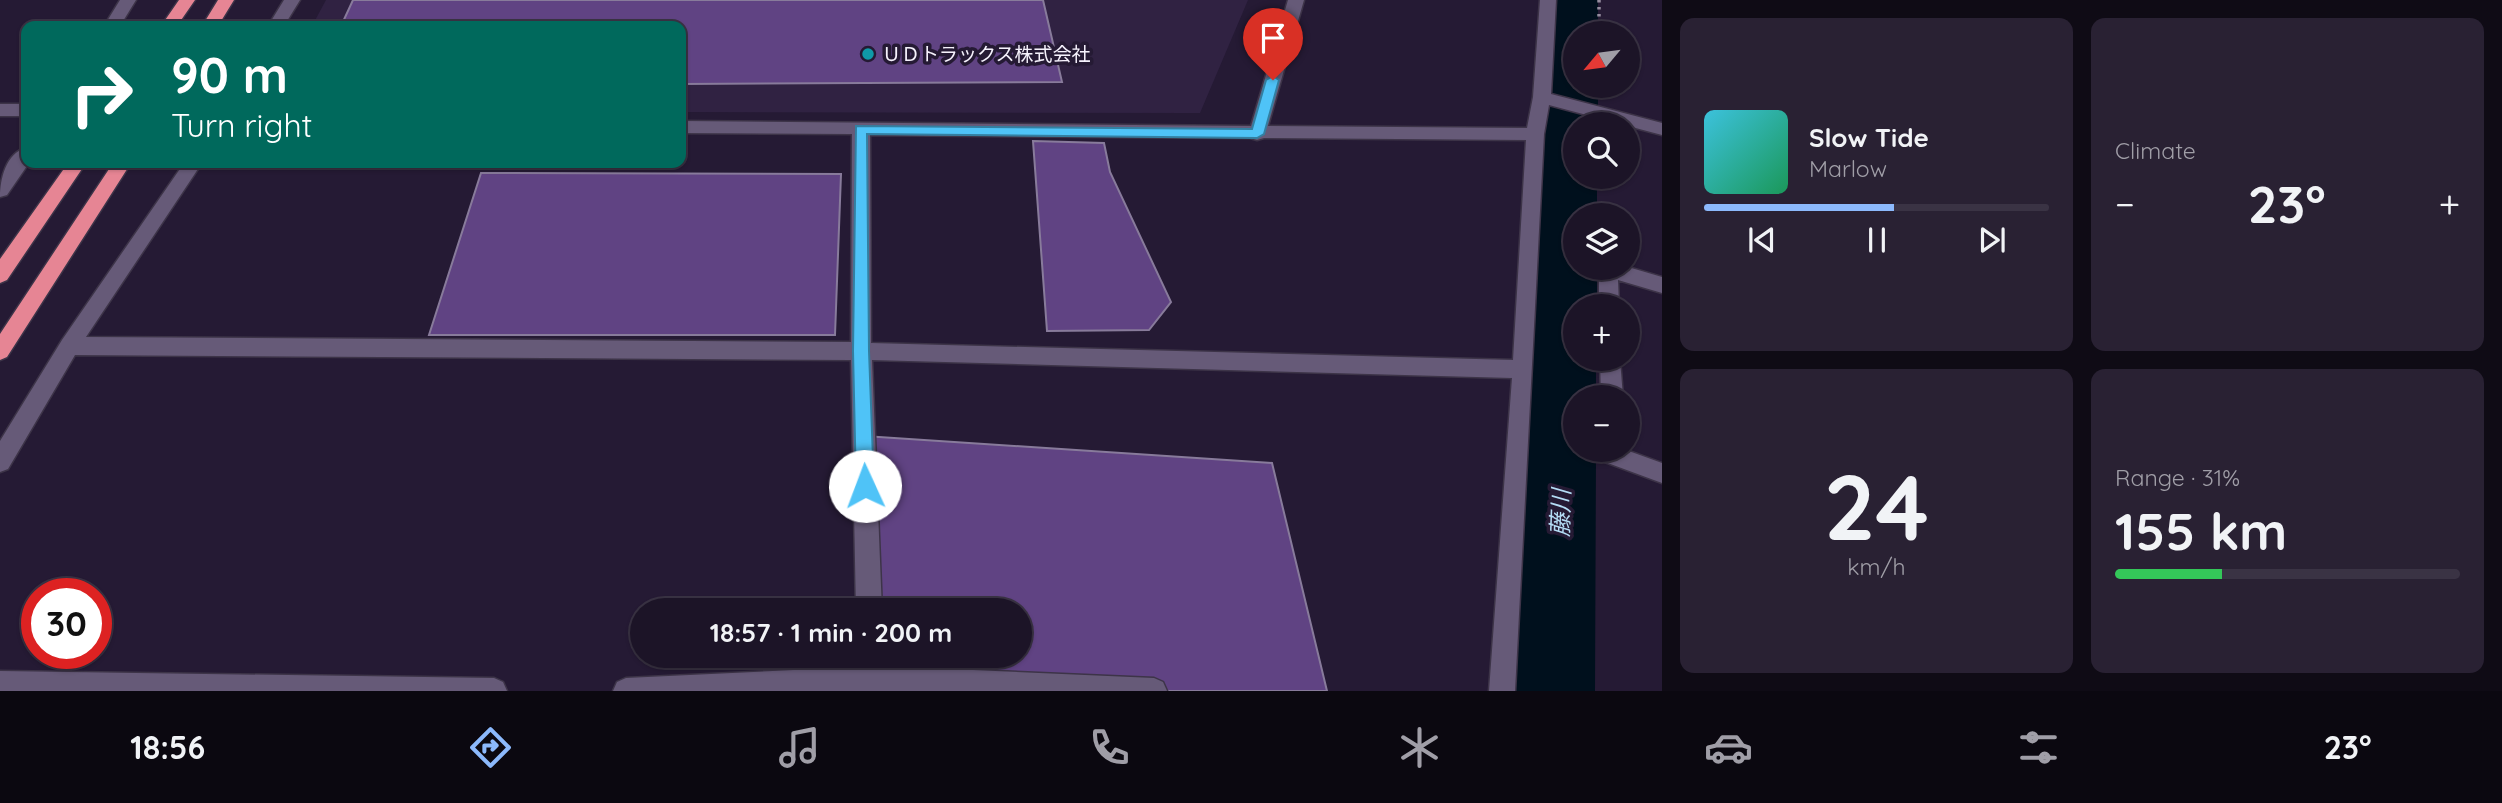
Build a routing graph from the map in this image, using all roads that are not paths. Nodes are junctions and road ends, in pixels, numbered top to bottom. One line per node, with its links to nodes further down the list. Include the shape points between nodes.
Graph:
1 (128, 0): 7 (street)
2 (187, 0): 8 (highway)
3 (226, 0): 9 (highway)
4 (292, 0): 10 (street)
5 (1296, 0): 17 (street)
6 (1548, 0): 11 (street)
7 (115, 21)
8 (172, 21)
9 (212, 21)
10 (279, 21)
11 (1542, 97): 16 (street); 18 (street)
12 (0, 110): 13 (street)
13 (21, 110)
14 (686, 127): 15 (street)
15 (861, 129): 17 (street); 29 (street)
16 (1662, 129)
17 (1257, 134): 18 (street)
18 (1535, 134): 30 (street)
19 (21, 161): 23 (street)
20 (74, 168): 24 (highway)
21 (119, 168): 28 (highway)
22 (190, 168): 27 (street)
23 (0, 190)
24 (0, 275)
25 (1662, 285): 26 (street, via 1608,269)
26 (1609, 294)
27 (69, 346): 29 (street); 31 (street)
28 (0, 351)
29 (861, 351): 30 (street); 34 (street)
30 (1523, 369): 40 (street)
31 (0, 462)
32 (1633, 462): 33 (street)
33 (1662, 473)
34 (869, 598)
35 (870, 668): 38 (street); 39 (street)
36 (0, 684): 37 (street)
37 (494, 691)
38 (626, 691)
39 (1154, 691)
40 (1502, 691)

